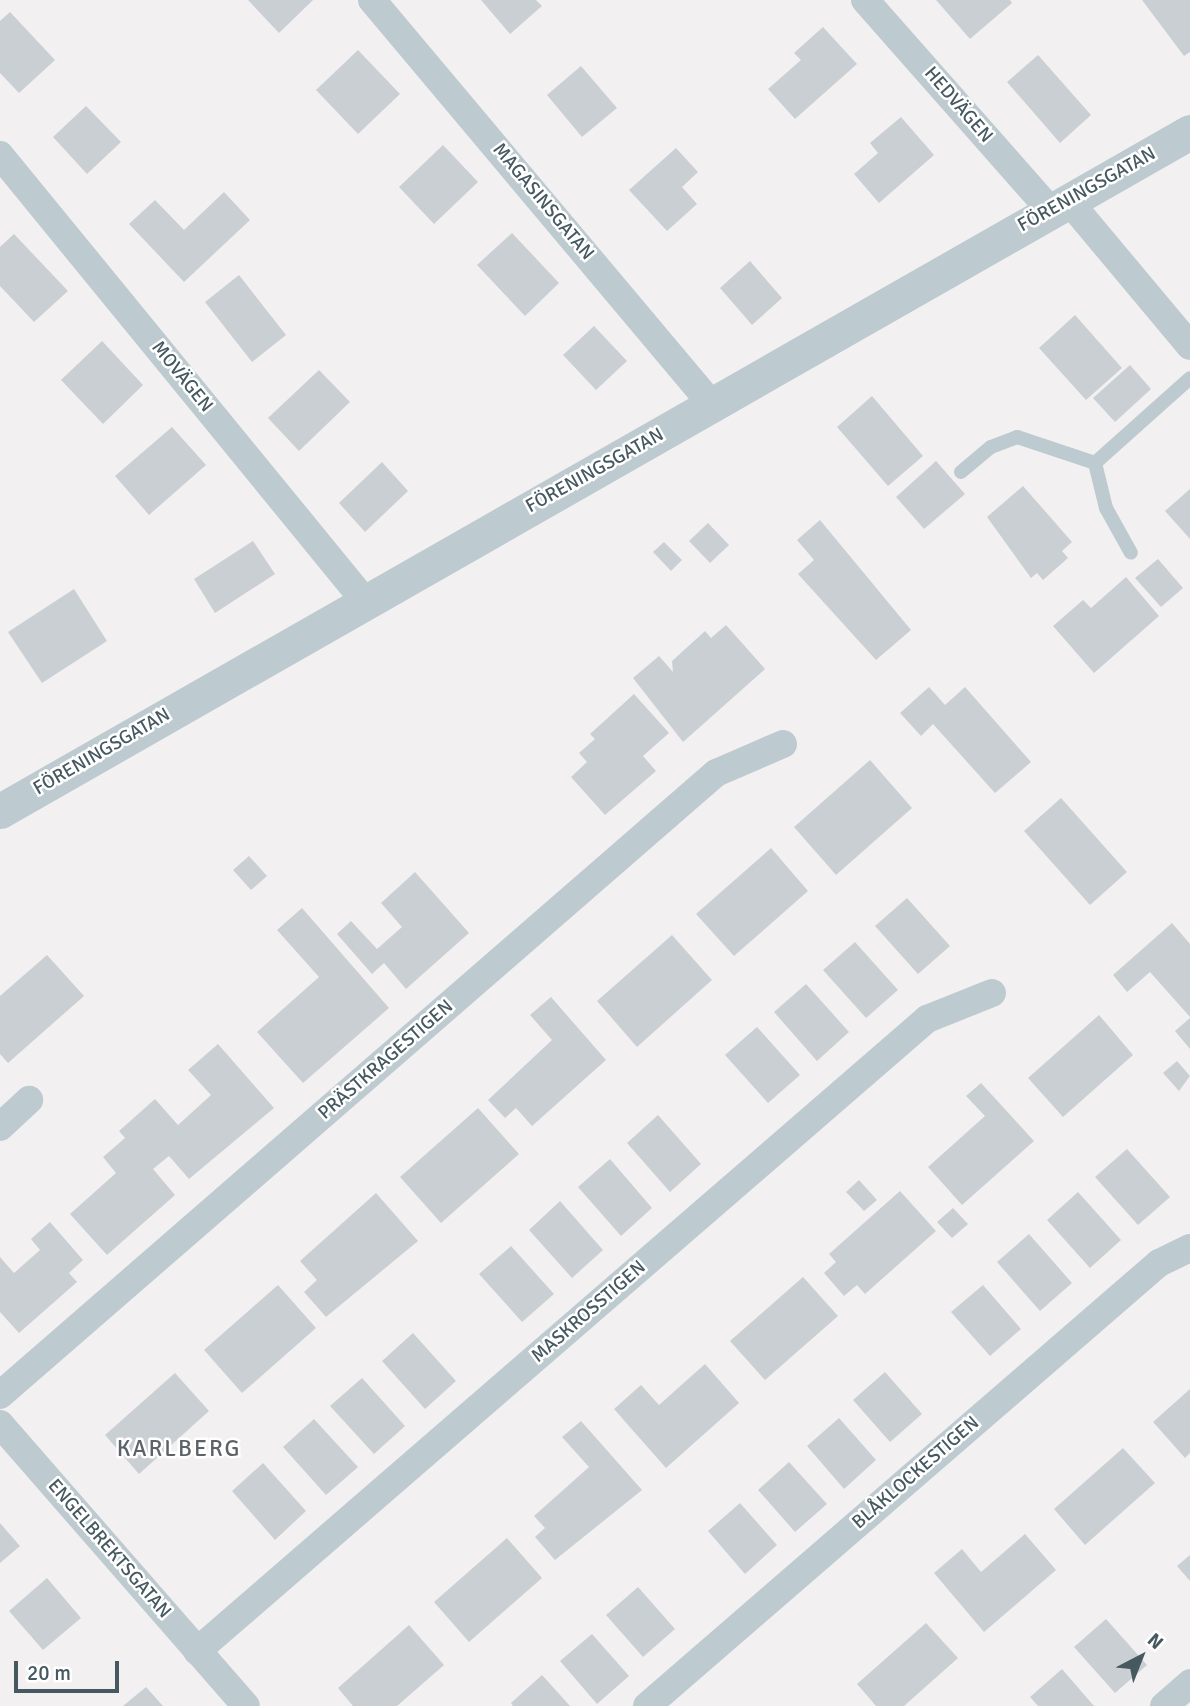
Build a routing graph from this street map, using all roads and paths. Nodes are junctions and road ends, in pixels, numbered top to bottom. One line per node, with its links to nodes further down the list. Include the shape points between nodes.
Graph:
1 (372, 0): 8 (street, MAGASINSGATAN)
2 (865, 0): 5 (street, HEDVÄGEN)
3 (1190, 132): 5 (street, FÖRENINGSGATAN)
4 (0, 155): 12 (street, MOVÄGEN)
5 (1059, 205): 6 (street, HEDVÄGEN); 8 (street, FÖRENINGSGATAN)
6 (1190, 346)
7 (1190, 378): 9 (lane)
8 (713, 405): 12 (street, FÖRENINGSGATAN)
9 (1095, 463): 10 (lane, via 1017,437 991,447); 11 (lane, via 1106,508)
10 (961, 472)
11 (1130, 553)
12 (365, 600): 14 (street, FÖRENINGSGATAN)
13 (783, 744): 19 (street, PRÄSTKRAGESTIGEN, via 716,773)
14 (0, 811)
15 (992, 993): 21 (street, MASKROSSTIGEN, via 927,1019)
16 (29, 1100): 17 (street)
17 (0, 1127)
18 (1190, 1248): 24 (street, BLÅKLOCKESTIGEN, via 1159,1263)
19 (0, 1395)
20 (0, 1424): 21 (street, ENGELBREKTSGATAN)
21 (197, 1651): 23 (street, ENGELBREKTSGATAN)
22 (1190, 1683): 25 (street)
23 (246, 1706)
24 (647, 1706)
25 (1164, 1706)

